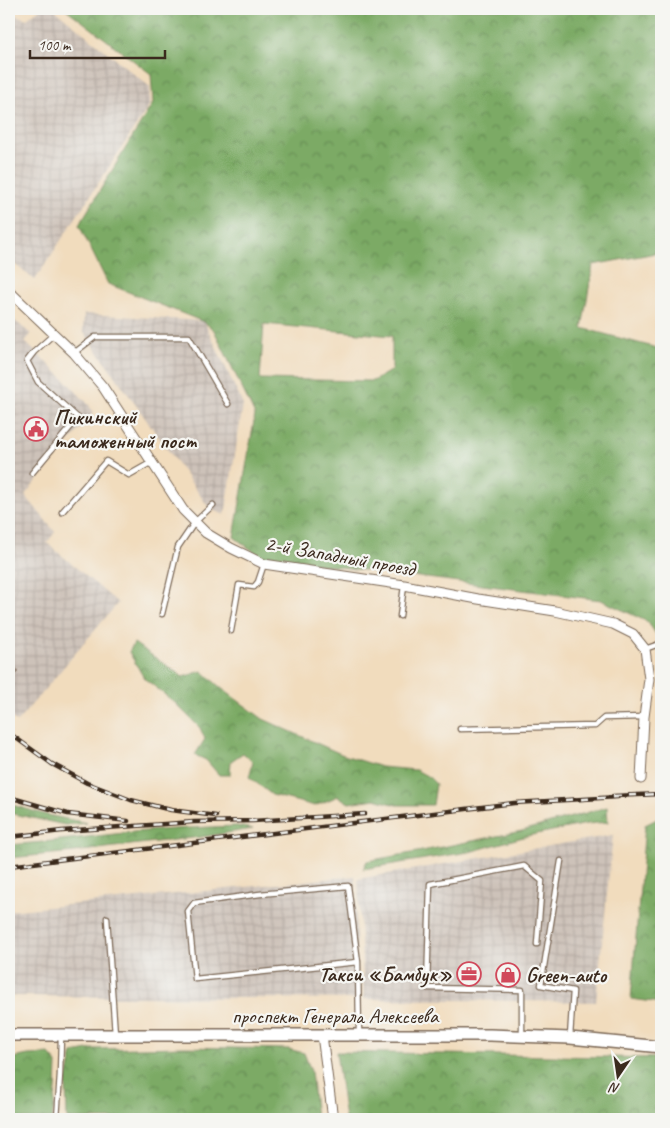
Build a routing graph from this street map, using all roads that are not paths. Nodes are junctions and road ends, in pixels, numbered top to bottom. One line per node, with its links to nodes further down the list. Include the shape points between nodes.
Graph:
1 (9, 292): 2 (street, 2-й Западный проезд)
2 (54, 334): 3 (street, 2-й Западный проезд); 6 (lane, via 26,361 38,382 78,418)
3 (74, 354): 4 (lane, via 95,337 189,337); 5 (street, 2-й Западный проезд, via 103,387)
4 (228, 404)
5 (152, 462): 8 (lane, via 129,474 106,461); 9 (street, 2-й Западный проезд, via 183,510)
6 (32, 473)
7 (213, 505): 9 (lane)
8 (62, 512)
9 (195, 522): 10 (street, 2-й Западный проезд, via 206,533); 12 (lane, via 178,547)
10 (264, 564): 11 (street, 2-й Западный проезд); 14 (lane, via 254,587 239,585)
11 (404, 585): 13 (lane); 16 (street, 2-й Западный проезд, via 613,624 633,634)
12 (162, 614)
13 (400, 616)
14 (232, 631)
15 (661, 641): 16 (lane)
16 (645, 649): 19 (street, via 649,679)
17 (9, 667): 18 (lane)
18 (14, 671)
19 (644, 717): 20 (lane, via 604,718 596,726); 21 (street)
20 (460, 729)
21 (641, 779)
22 (561, 861): 32 (lane, via 541,985 572,991)
23 (107, 918): 28 (lane)
24 (537, 944): 31 (lane, via 542,881 524,866 430,884 426,988 522,990)
25 (358, 962): 25 (lane, via 348,886 194,903 188,911 194,979); 30 (lane)
26 (9, 1035): 27 (main road, проспект Генерала Алексеева)
27 (61, 1035): 28 (main road, проспект Генерала Алексеева); 34 (lane)
28 (115, 1035): 29 (main road, проспект Генерала Алексеева)
29 (322, 1035): 30 (main road, проспект Генерала Алексеева); 35 (street)
30 (359, 1035): 31 (main road, проспект Генерала Алексеева)
31 (522, 1037): 32 (main road, проспект Генерала Алексеева)
32 (570, 1038): 33 (main road, проспект Генерала Алексеева)
33 (661, 1047)
34 (56, 1119)
35 (332, 1119)

